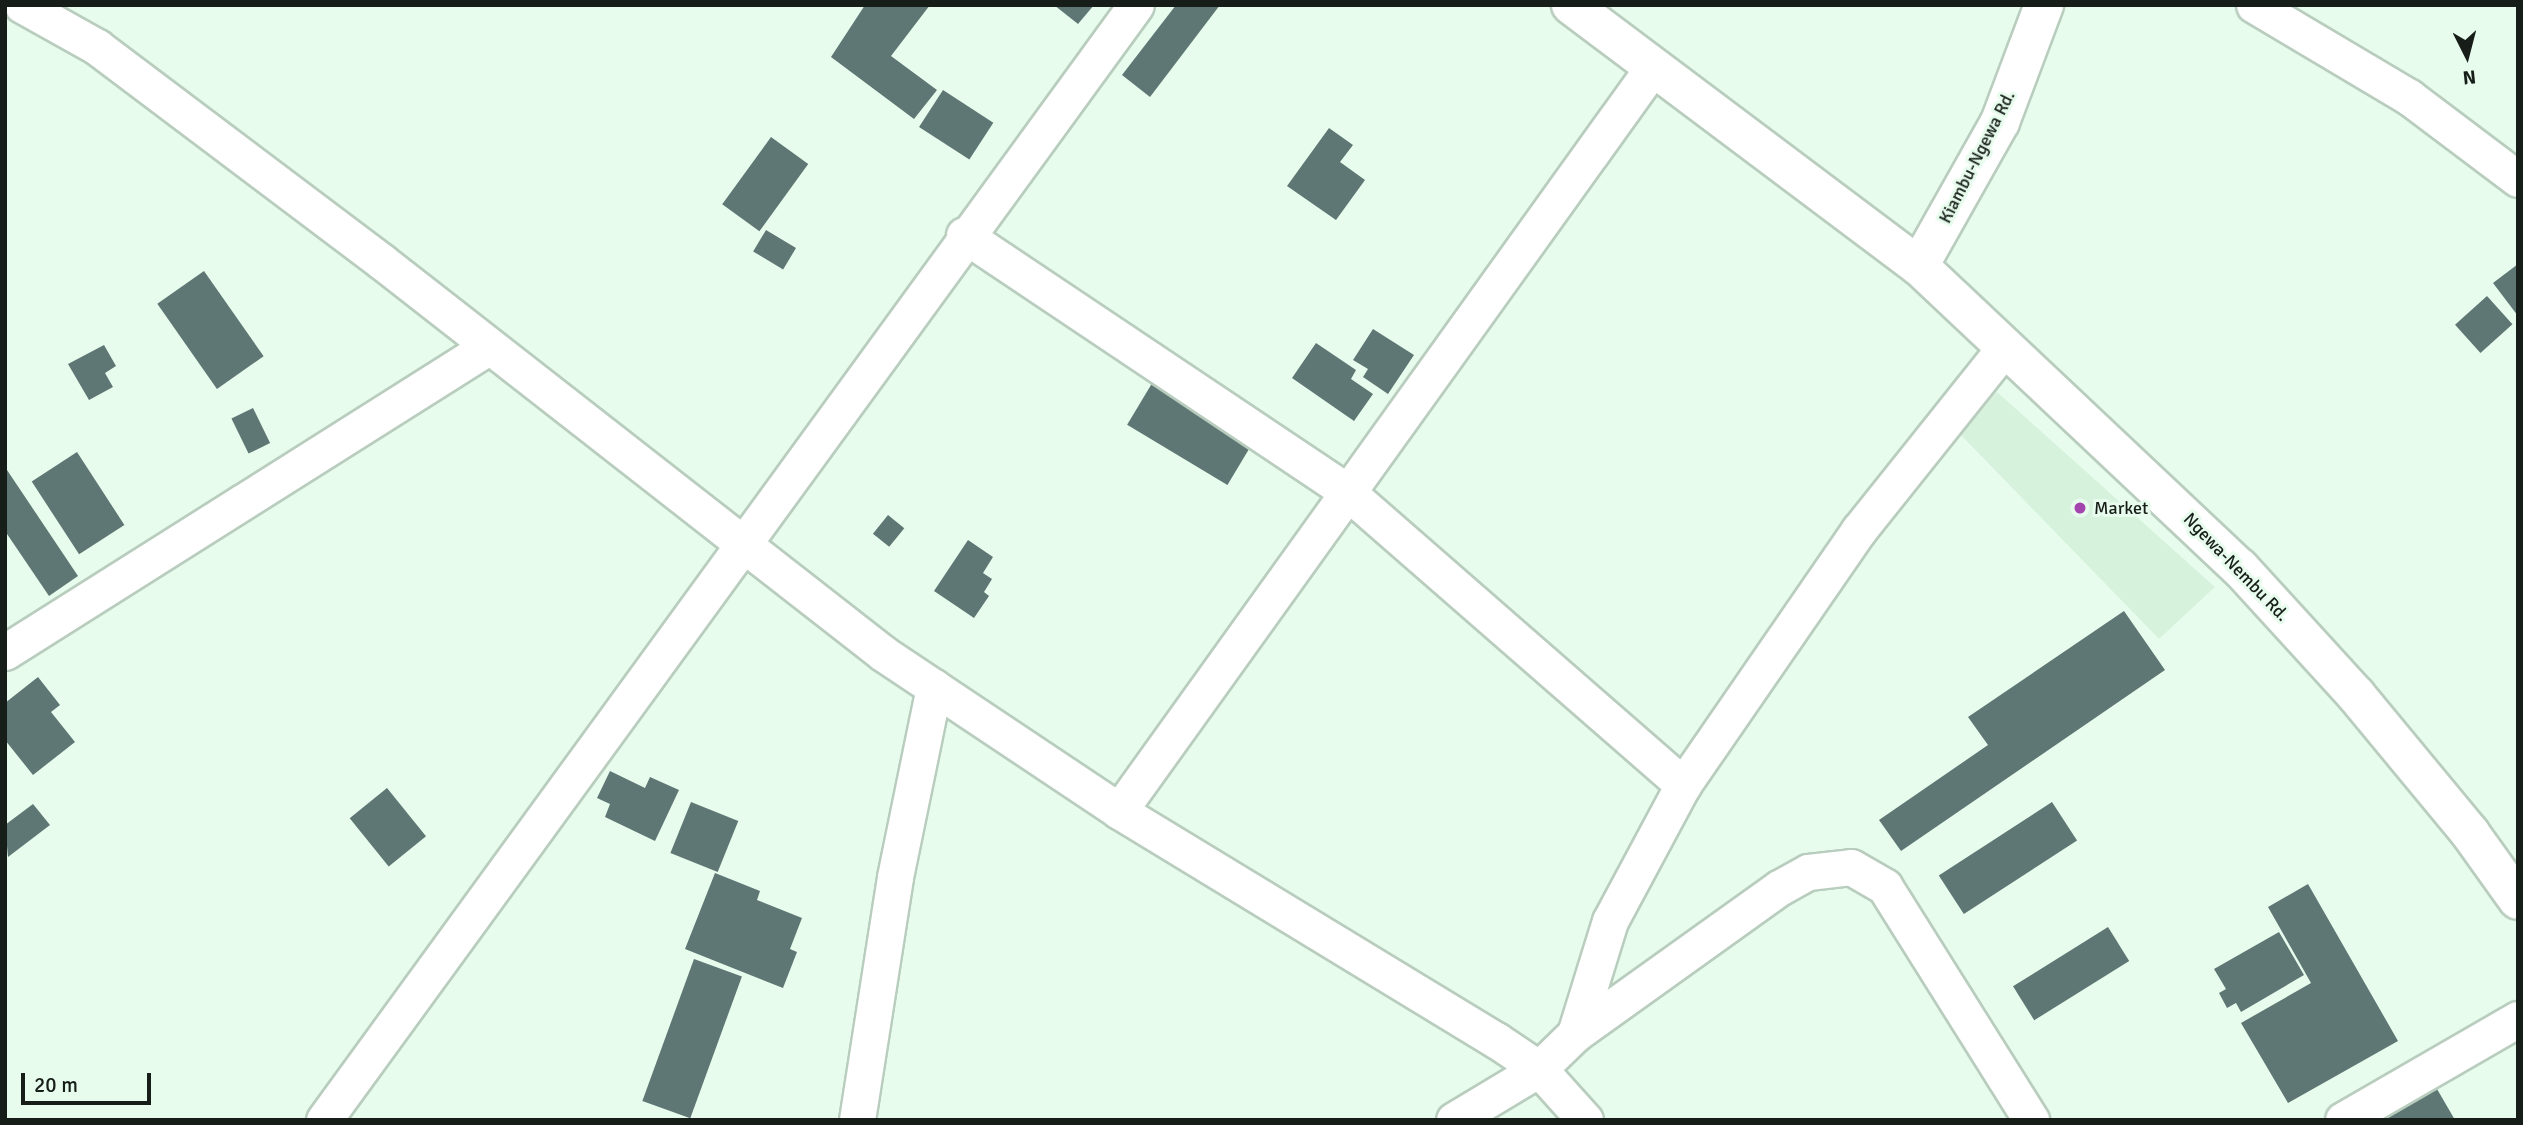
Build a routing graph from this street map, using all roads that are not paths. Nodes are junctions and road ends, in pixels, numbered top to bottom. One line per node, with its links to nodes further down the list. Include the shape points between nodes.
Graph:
1 (22, 5): 10 (street, via 97,47)
2 (1136, 5): 8 (street)
3 (1571, 5): 6 (main road, Ngewa-Nembu Rd.)
4 (2044, 5): 9 (main road, Kiambu-Ngewa Rd., via 2000,122)
5 (2254, 5): 7 (street, via 2409,97)
6 (1653, 67): 9 (main road, Ngewa-Nembu Rd.); 12 (street)
7 (2518, 179)
8 (964, 235): 12 (street); 13 (street)
9 (1919, 266): 11 (main road, Ngewa-Nembu Rd.)
10 (488, 347): 13 (street); 14 (street)
11 (2005, 347): 16 (street, via 1859,530); 18 (main road, Ngewa-Nembu Rd., via 2240,568 2356,695 2470,833)
12 (1345, 490): 16 (street); 17 (street)
13 (742, 544): 15 (street); 22 (street)
14 (5, 652)
15 (934, 687): 17 (street); 23 (street, via 895,877)
16 (1683, 785): 20 (street, via 1610,921)
17 (1119, 811): 21 (street)
18 (2518, 900)
19 (2518, 1019): 27 (street)
20 (1575, 1034): 21 (street); 26 (street, via 1779,888 1808,872 1851,867 1885,887)
21 (1539, 1069): 24 (street); 25 (street)
22 (324, 1120)
23 (857, 1120)
24 (1454, 1120)
25 (1585, 1120)
26 (2031, 1120)
27 (2343, 1120)

